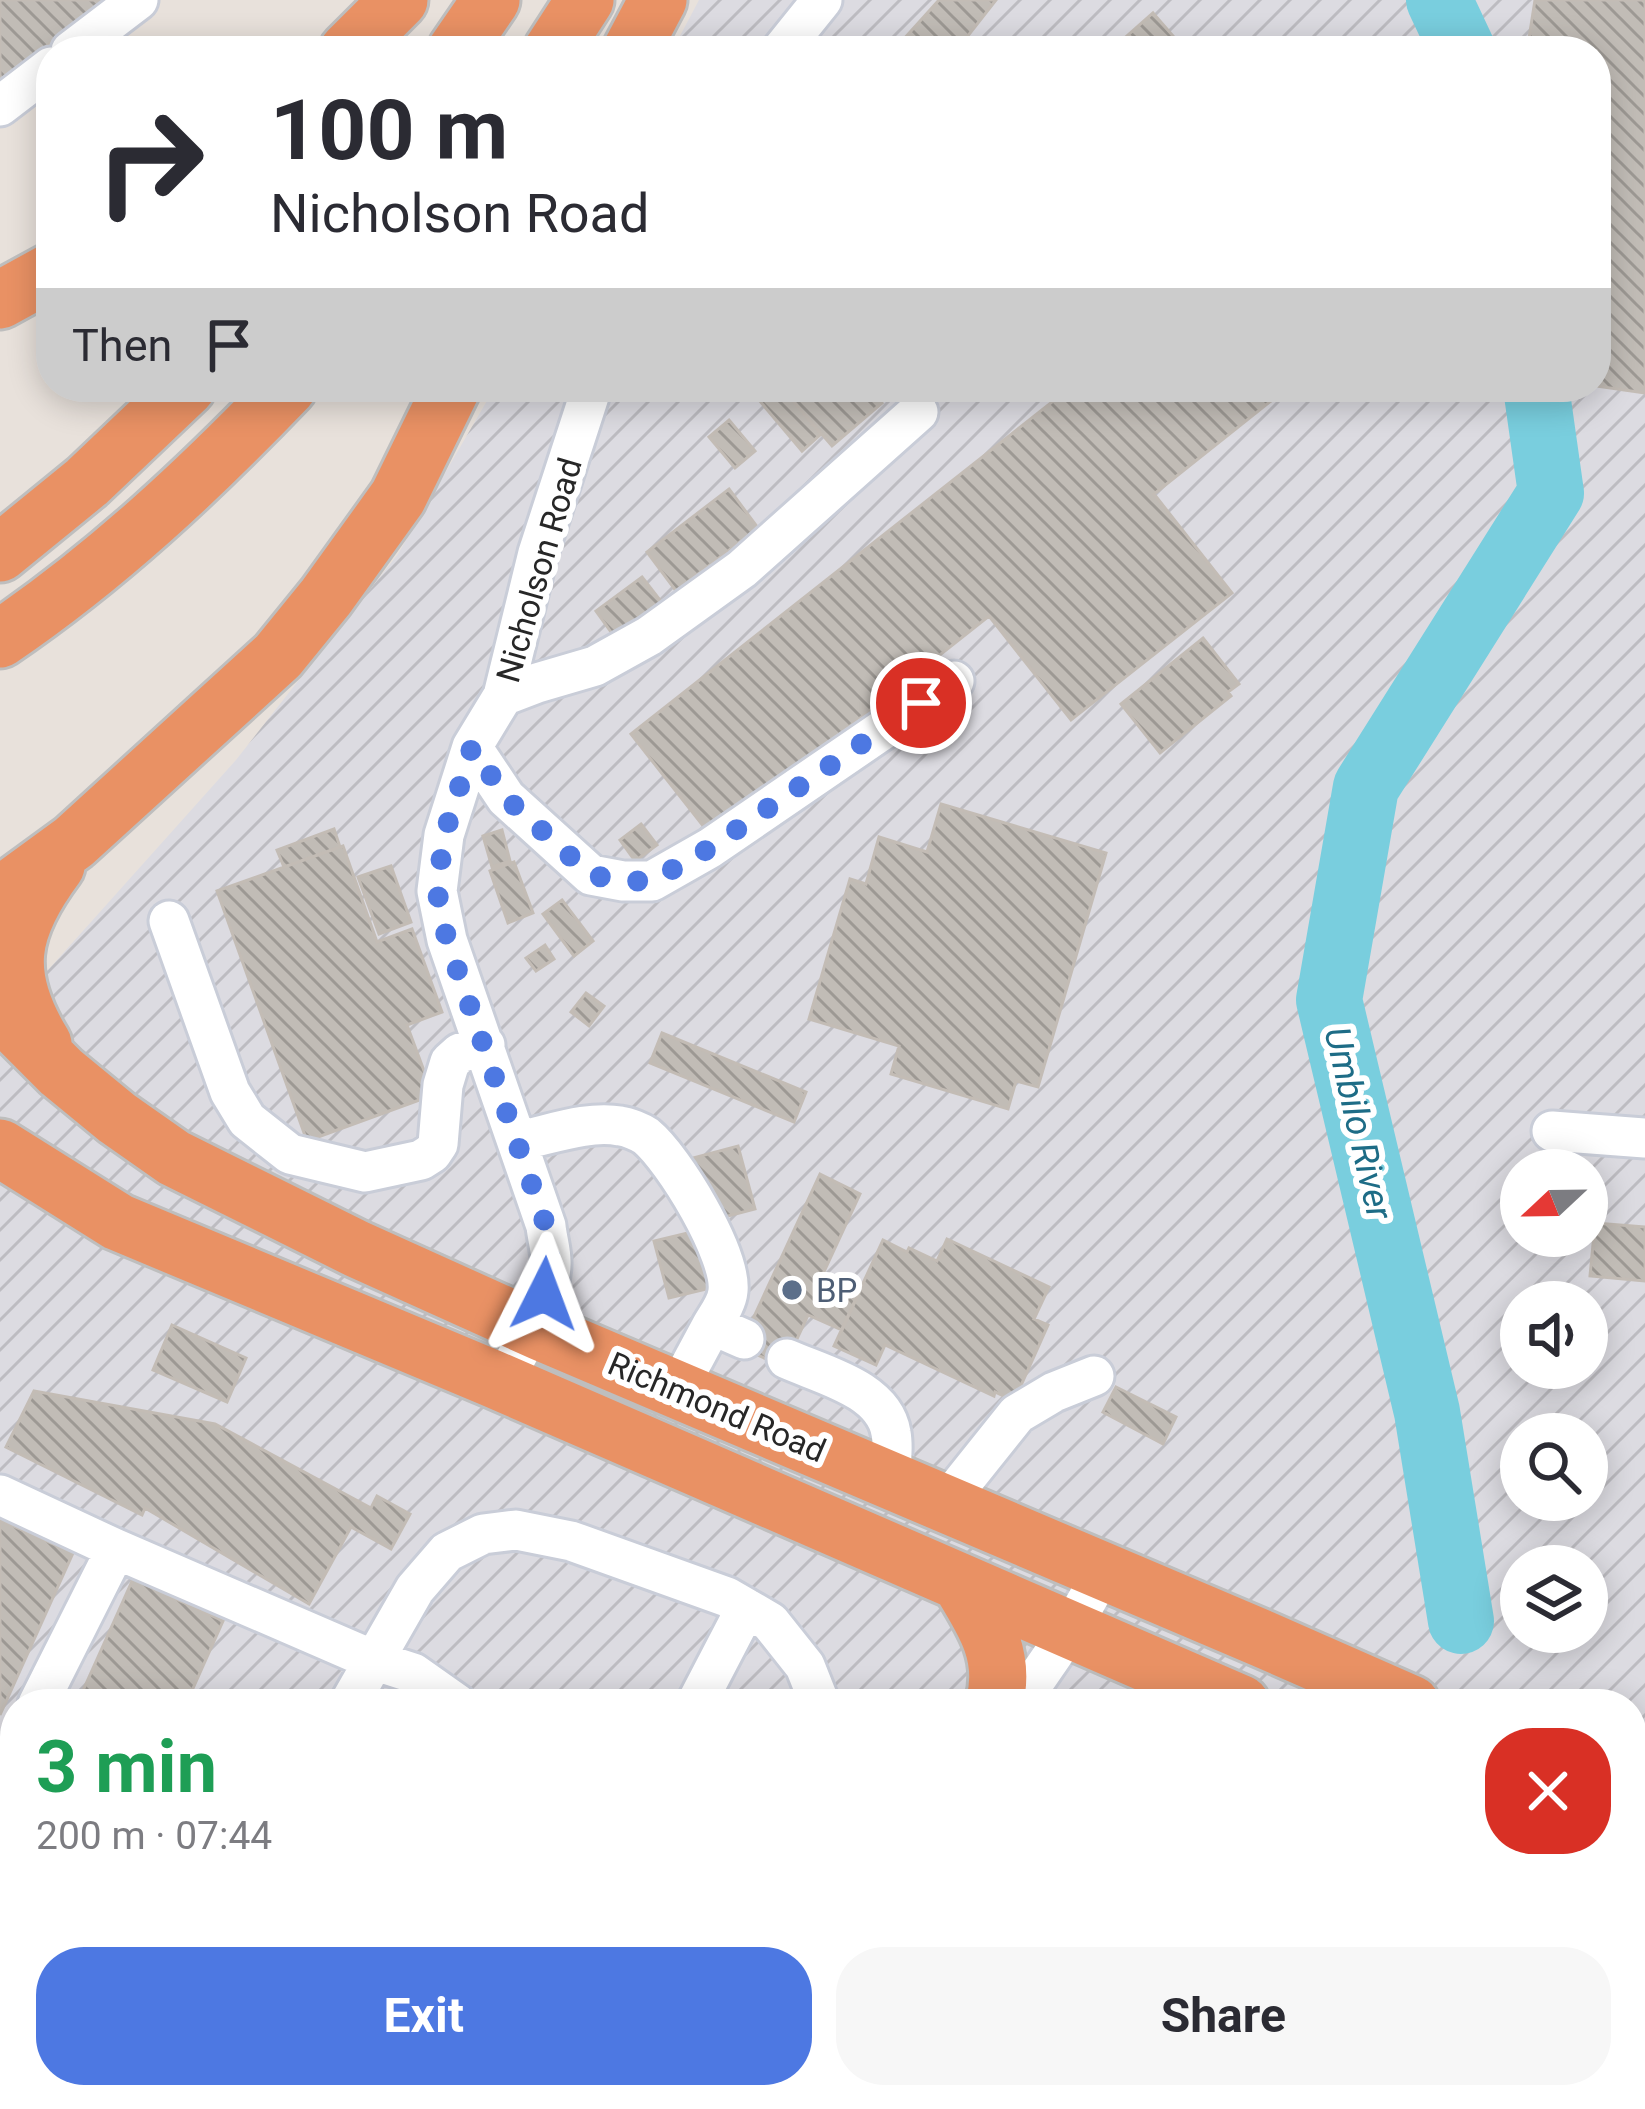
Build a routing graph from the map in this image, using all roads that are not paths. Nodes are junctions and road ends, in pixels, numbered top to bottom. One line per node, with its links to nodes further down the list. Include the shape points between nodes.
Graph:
1 (138, 0): 7 (street)
2 (399, 0): 8 (highway)
3 (491, 0): 9 (highway)
4 (585, 0): 10 (highway)
5 (658, 0): 11 (highway)
6 (823, 0): 12 (street)
7 (91, 36)
8 (363, 36)
9 (466, 36)
10 (562, 36)
11 (639, 36)
12 (793, 36)
13 (36, 78): 14 (street)
14 (0, 106)
15 (36, 280): 16 (highway)
16 (0, 300)
17 (171, 402): 22 (highway)
18 (274, 402): 23 (highway, via 130,538)
19 (445, 402): 27 (highway, via 398,497 290,642)
20 (587, 402): 25 (street, Nicholson Road)
21 (919, 412): 25 (street, via 742,569 649,636 596,666)
22 (0, 553)
23 (0, 639)
24 (954, 681): 26 (street, via 652,881 591,875 506,798)
25 (503, 696): 26 (street, Nicholson Road)
26 (472, 747): 31 (street, Nicholson Road, via 444,836 437,891)
27 (74, 842): 28 (highway); 32 (highway, via 31,899 12,967 32,1027)
28 (0, 896)
29 (170, 921): 31 (street, via 230,1092 248,1120 290,1154 365,1172 422,1160 438,1144 450,1062)
30 (0, 1011): 32 (highway, Richmond Road)
31 (484, 1046): 35 (street, Nicholson Road)
32 (61, 1072): 38 (highway, Richmond Road, via 174,1158)
33 (1552, 1131): 34 (street)
34 (1645, 1138)
35 (518, 1142): 38 (street, Nicholson Road, via 551,1266); 42 (street, via 595,1125 644,1134 698,1207 728,1277 728,1332)
36 (0, 1148): 37 (highway, Richmond Road)
37 (24, 1170): 41 (highway, Richmond Road, via 118,1222)
38 (530, 1328): 41 (street, Nicholson Road); 42 (highway, Richmond Road)
39 (788, 1359): 43 (street, via 883,1410 891,1429)
40 (1094, 1376): 45 (street, via 1017,1414)
41 (502, 1384): 48 (highway, Richmond Road)
42 (677, 1390): 43 (highway, Richmond Road)
43 (890, 1480): 45 (highway, Richmond Road)
44 (0, 1495): 46 (street)
45 (945, 1504): 47 (highway, Richmond Road)
46 (116, 1549): 51 (street); 52 (street)
47 (1103, 1572): 50 (street); 60 (highway, Richmond Road)
48 (961, 1584): 50 (highway, Richmond Road); 57 (highway, via 993,1639)
49 (746, 1608): 51 (street, via 572,1541 516,1530 483,1534 447,1552); 55 (street); 56 (street, via 770,1622)
50 (1070, 1630): 58 (street); 59 (highway, Richmond Road)
51 (373, 1660): 53 (street); 54 (street)
52 (46, 1689)
53 (357, 1689)
54 (436, 1689)
55 (704, 1689)
56 (814, 1689)
57 (998, 1689)
58 (1029, 1689)
59 (1206, 1689)
60 (1376, 1689)

